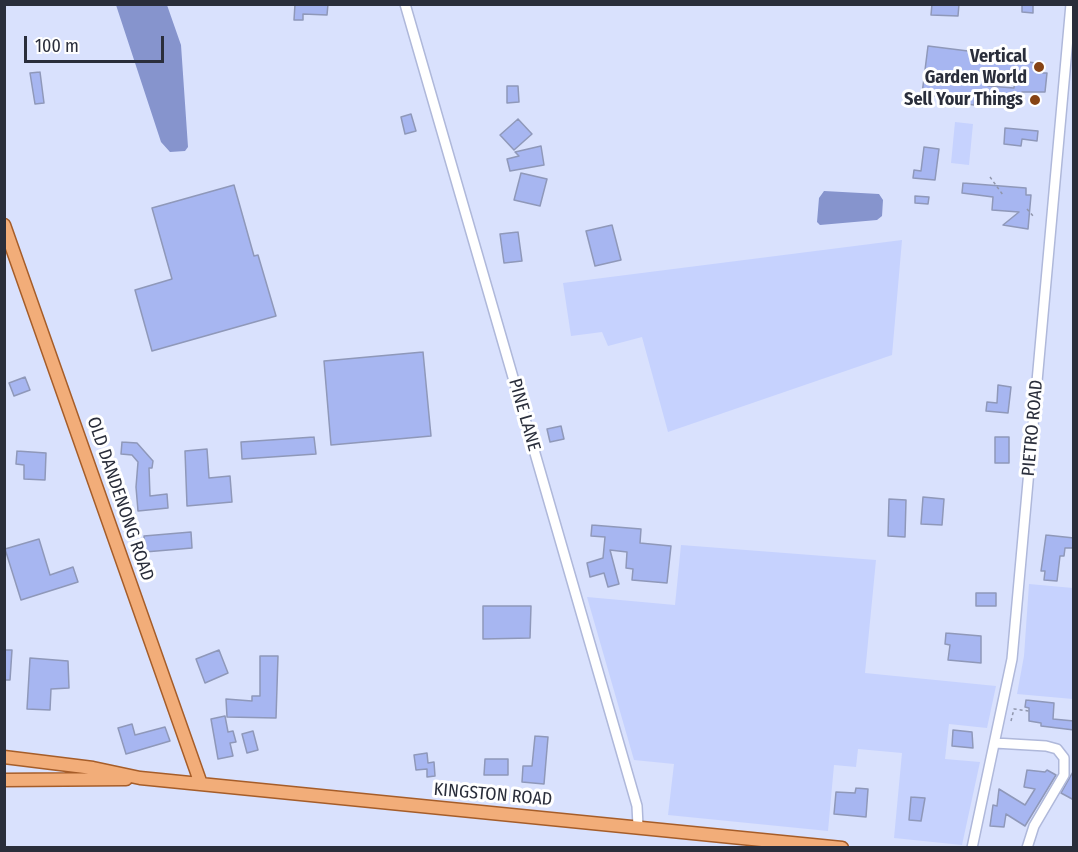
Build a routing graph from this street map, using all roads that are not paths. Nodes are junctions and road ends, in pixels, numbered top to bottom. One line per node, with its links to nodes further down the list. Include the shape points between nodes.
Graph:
1 (405, 4): 9 (street, PINE LANE, via 637,806)
2 (1071, 4): 4 (street, PIETRO ROAD, via 1012,659)
3 (4, 225): 8 (main road, OLD DANDENONG ROAD)
4 (995, 744): 11 (street, PIETRO ROAD); 12 (street, via 1046,746 1057,749 1064,758 1064,775 1034,826)
5 (4, 757): 6 (main road, KINGSTON ROAD)
6 (140, 778): 7 (main road, KINGSTON ROAD); 8 (main road, KINGSTON ROAD)
7 (4, 780)
8 (201, 784): 9 (main road, KINGSTON ROAD)
9 (638, 826): 10 (main road, KINGSTON ROAD)
10 (842, 848)
11 (972, 848)
12 (1027, 848)

